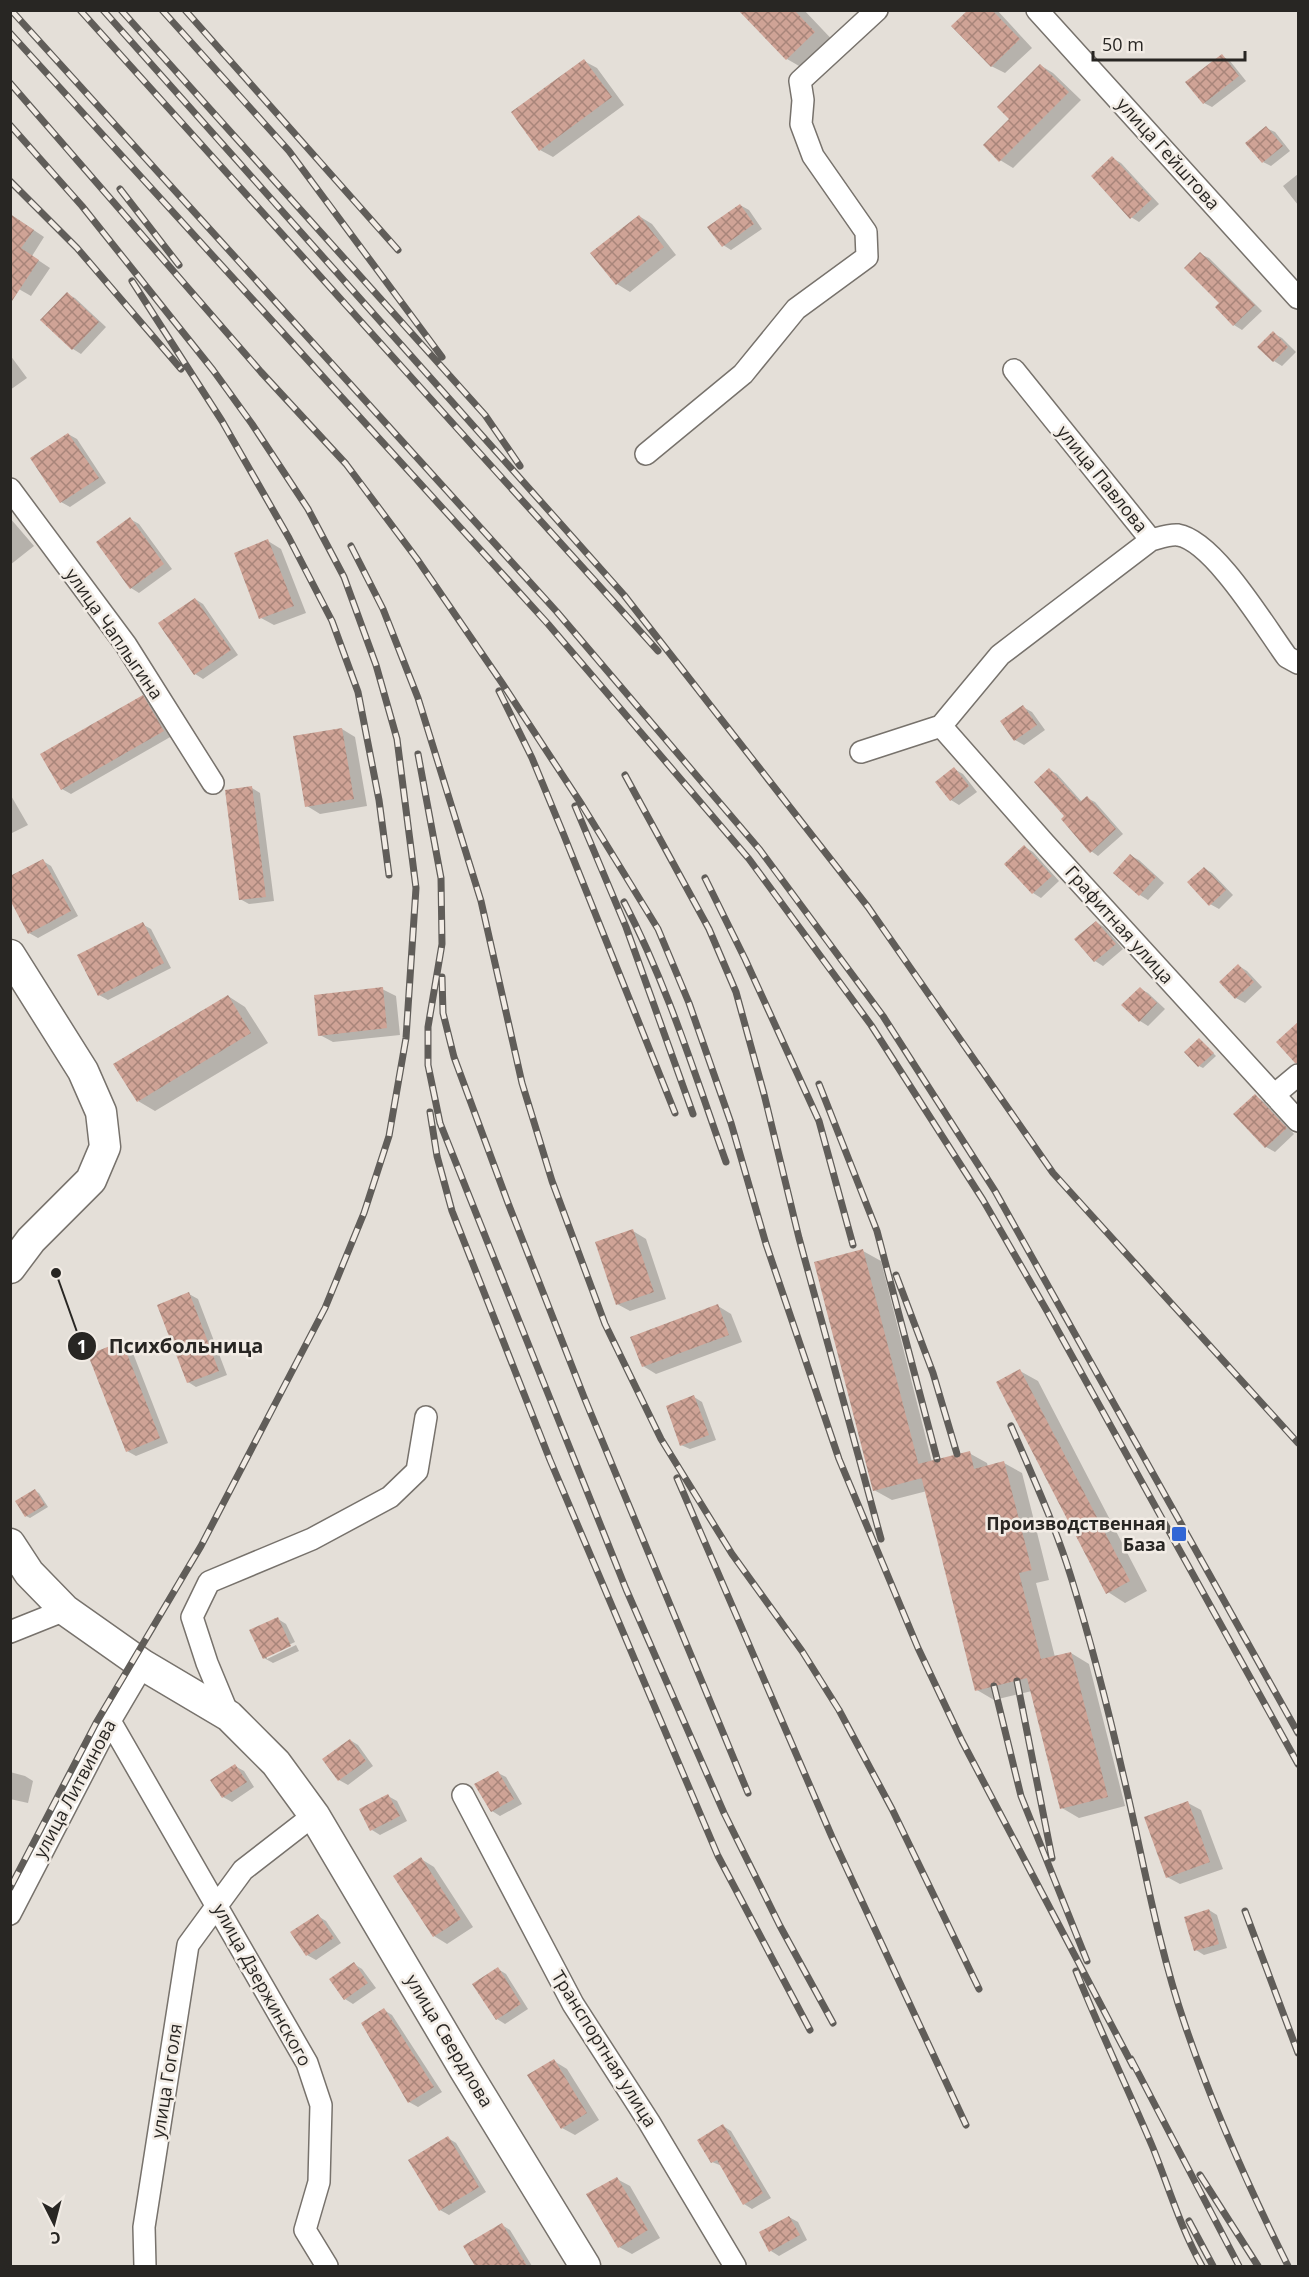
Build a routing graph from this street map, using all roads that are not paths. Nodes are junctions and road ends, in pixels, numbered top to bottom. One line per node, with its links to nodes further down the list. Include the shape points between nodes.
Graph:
1 (878, 10): 5 (street, via 800,81 801,124 813,156 866,232 867,257 796,309 743,375)
2 (1037, 10): 3 (street, улица Гейштова)
3 (1299, 298)
4 (1014, 370): 7 (street, улица Павлова)
5 (646, 454)
6 (10, 489): 11 (street, улица Чаплыгина, via 126,645)
7 (1151, 540): 8 (street, улица Павлова, via 1177,535 1194,541 1229,576 1287,657); 9 (street, via 1000,655)
8 (1299, 663)
9 (941, 726): 10 (street); 14 (street, Графитная улица)
10 (861, 752)
11 (213, 783)
12 (10, 955): 16 (street, via 83,1071 100,1112 105,1147 91,1180 31,1240)
13 (1299, 1075): 14 (street)
14 (1274, 1095): 15 (street, Графитная улица)
15 (1299, 1121)
16 (10, 1268)
17 (426, 1418): 22 (street, via 417,1471 390,1497 312,1539 209,1582 192,1617)
18 (10, 1544): 19 (street, улица Свердлова, via 29,1573)
19 (65, 1610): 20 (street); 21 (street, улица Свердлова)
20 (10, 1632)
21 (143, 1665): 22 (street, улица Свердлова); 23 (street, улица Литвинова)
22 (229, 1716): 25 (street, улица Свердлова, via 276,1763)
23 (110, 1720): 26 (street, улица Дзержинского); 27 (street, улица Литвинова)
24 (463, 1796): 31 (street, Транспортная улица, via 573,2004)
25 (314, 1815): 26 (street, улица Гоголя, via 243,1870); 30 (street, улица Свердлова)
26 (218, 1904): 28 (street, улица Гоголя, via 188,1945 144,2227); 29 (street, улица Дзержинского, via 307,2063 321,2105 320,2182 305,2230)
27 (10, 1914)
28 (145, 2266)
29 (327, 2266)
30 (585, 2266)
31 (735, 2266)

